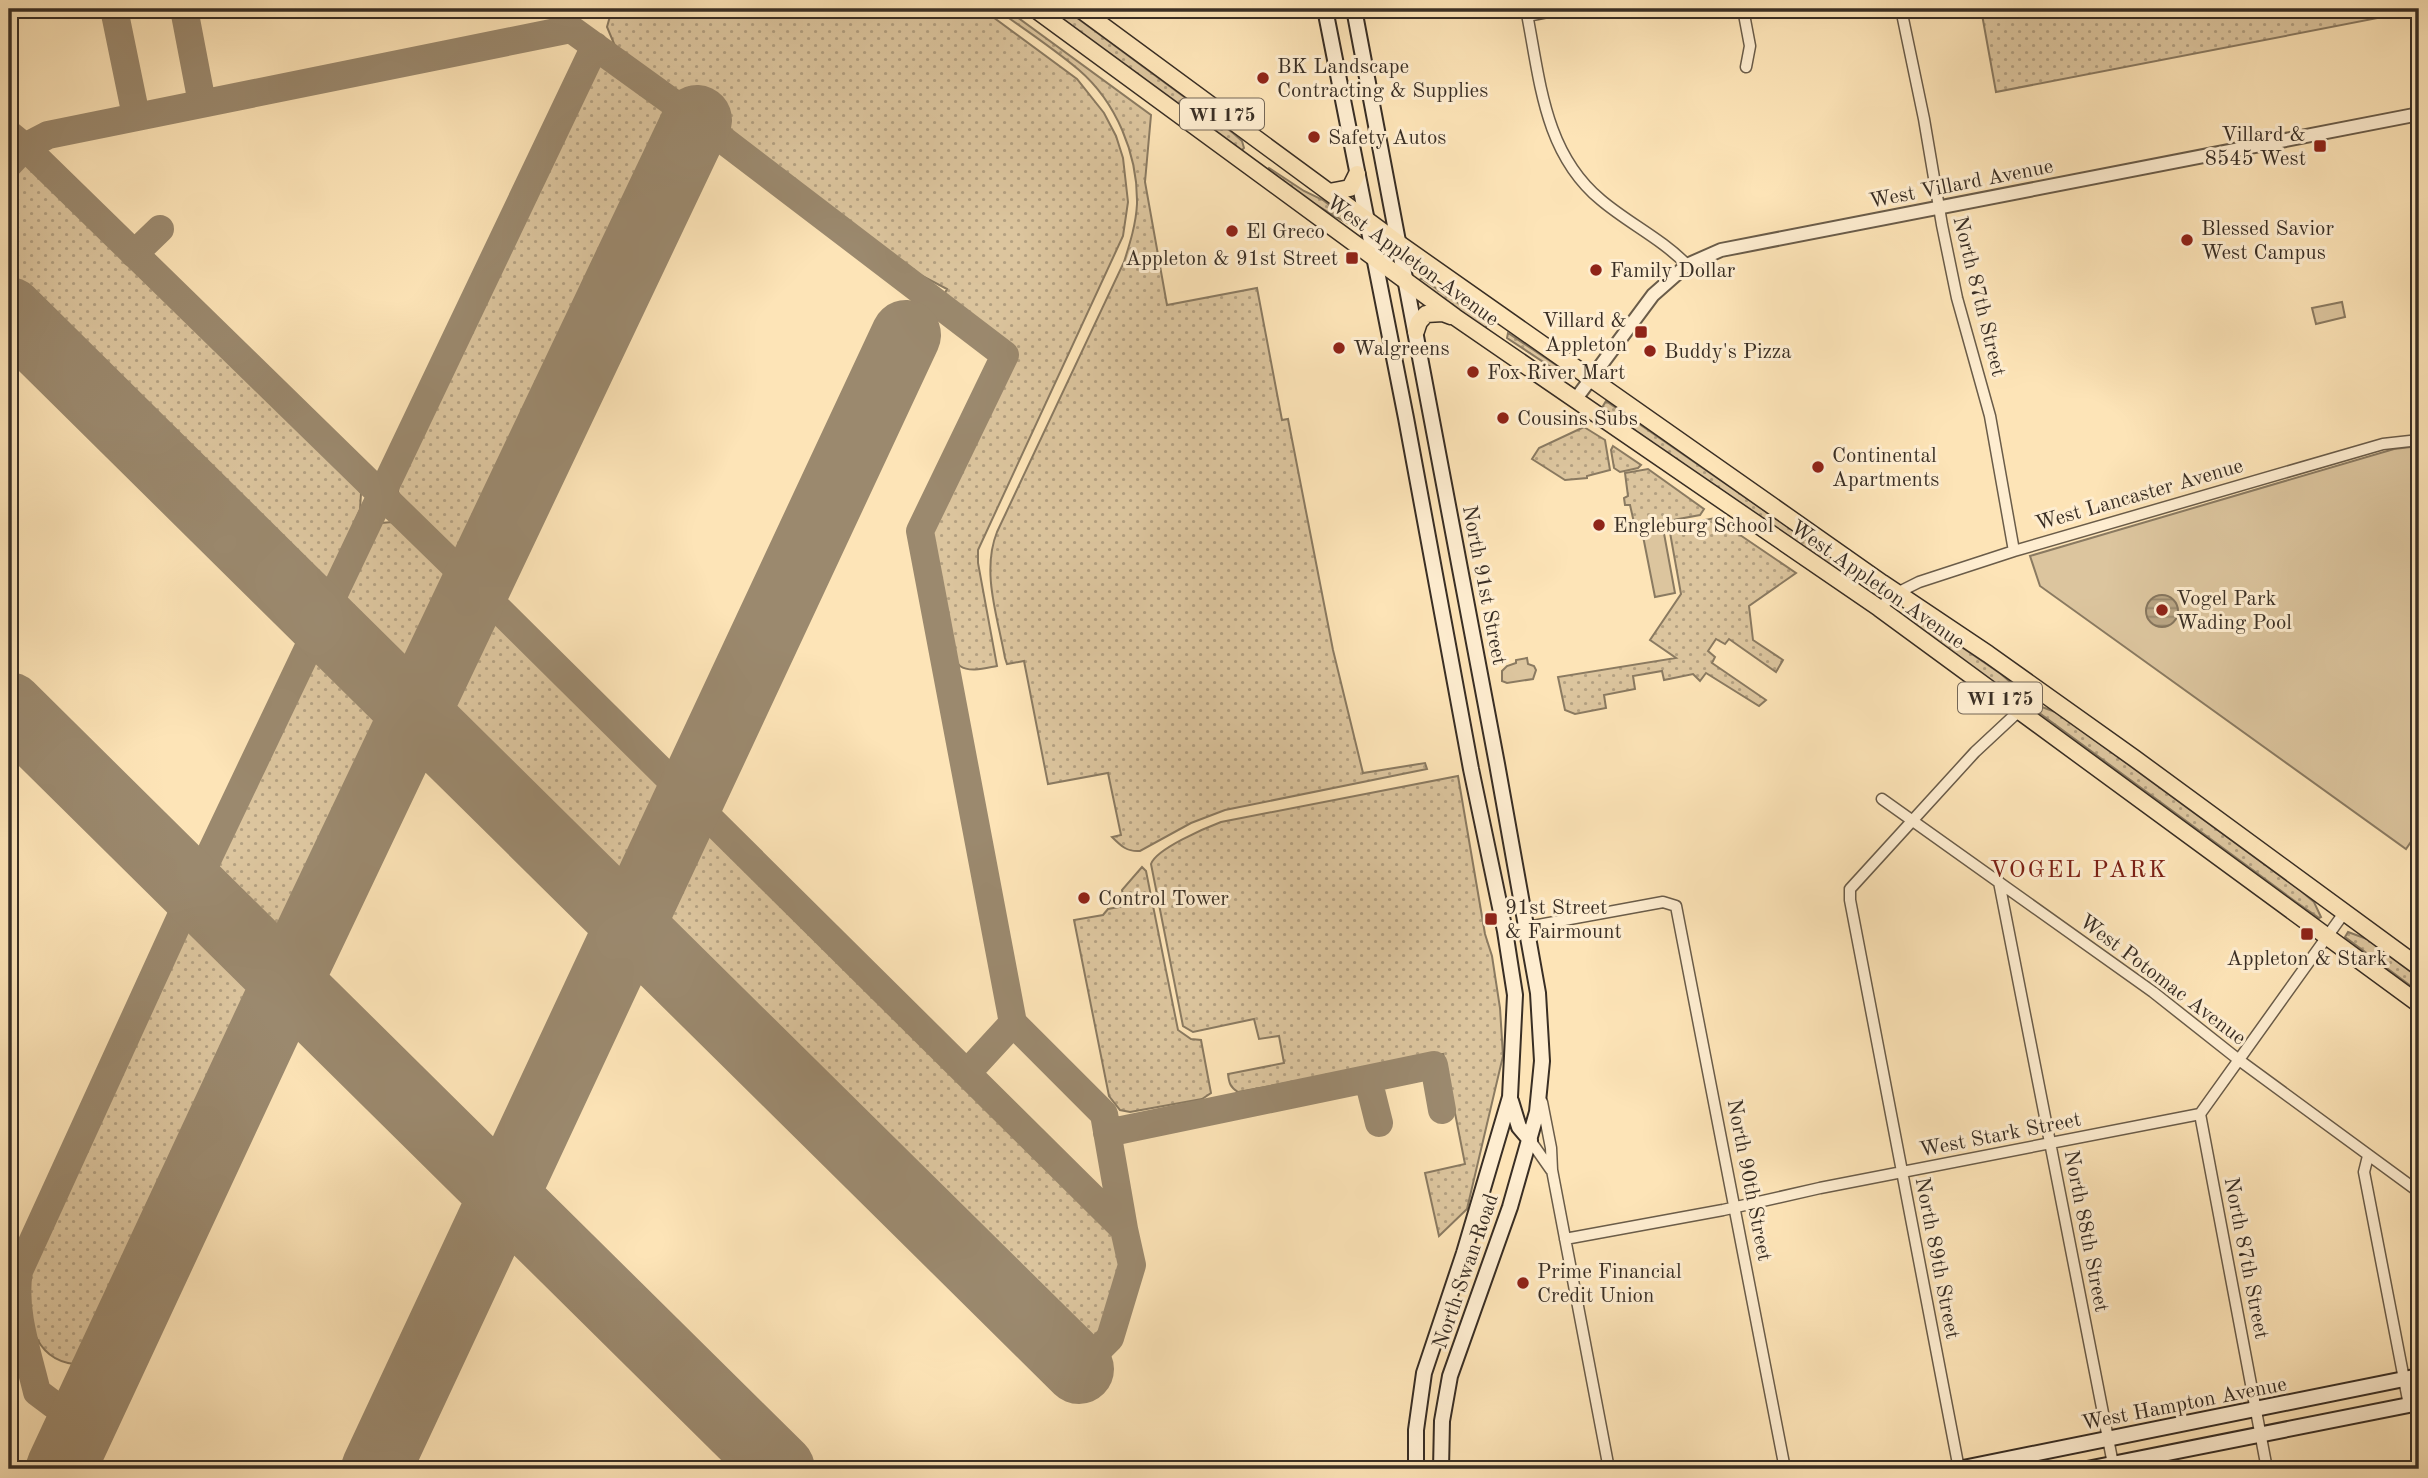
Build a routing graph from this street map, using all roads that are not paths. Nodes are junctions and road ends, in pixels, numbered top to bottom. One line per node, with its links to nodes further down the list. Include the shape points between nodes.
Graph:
1 (1035, 9): 16 (main road, West Appleton Avenue / WI 175)
2 (1080, 9): 12 (main road, West Appleton Avenue / WI 175)
3 (1325, 9): 11 (main road)
4 (1354, 9): 15 (main road, North 91st Street)
5 (1563, 9): 8 (street)
6 (1743, 9): 9 (street, via 1750,46)
7 (1902, 9): 13 (street, North 87th Street)
8 (1526, 12): 17 (street, via 1546,113 1576,176)
9 (1746, 67)
10 (2419, 114): 13 (street, West Villard Avenue)
11 (1357, 174): 12 (main road, via 1350,188); 14 (main road)
12 (1329, 192): 14 (main road, West Appleton Avenue / WI 175)
13 (1938, 207): 17 (street, West Villard Avenue, via 1736,246); 26 (street, North 87th Street, via 1957,298 1990,416)
14 (1365, 219): 15 (main road, West Appleton Avenue / WI 175); 16 (main road)
15 (1398, 243): 18 (main road, North 91st Street); 20 (main road, West Appleton Avenue / WI 175)
16 (1373, 258): 18 (main road, West Appleton Avenue / WI 175); 36 (main road)
17 (1687, 265): 23 (street, West Villard Avenue, via 1653,295)
18 (1406, 283): 19 (main road, West Appleton Avenue / WI 175); 21 (main road, North 91st Street)
19 (1455, 317): 21 (main road, via 1426,314); 22 (main road, West Appleton Avenue / WI 175)
20 (1508, 321): 22 (main road); 23 (main road, West Appleton Avenue / WI 175)
21 (1416, 331): 35 (main road, North 91st Street)
22 (1489, 341): 24 (main road, West Appleton Avenue / WI 175)
23 (1591, 380): 24 (street, West Villard Avenue); 27 (main road, West Appleton Avenue / WI 175)
24 (1575, 400): 28 (main road, West Appleton Avenue / WI 175)
25 (2419, 440): 26 (street, West Lancaster Avenue, via 2383,444)
26 (2014, 551): 27 (street, West Lancaster Avenue)
27 (1896, 593): 28 (street, West Lancaster Avenue); 29 (main road, West Appleton Avenue / WI 175)
28 (1879, 608): 30 (main road, West Appleton Avenue / WI 175)
29 (2036, 688): 30 (street); 34 (main road, West Appleton Avenue / WI 175)
30 (2019, 711): 32 (street); 37 (main road, West Appleton Avenue / WI 175)
31 (1882, 799): 32 (street, West Potomac Avenue)
32 (1912, 820): 33 (street, West Potomac Avenue); 48 (street, North 89th Street, via 1850,889)
33 (1999, 882): 40 (street, West Potomac Avenue); 45 (street, North 88th Street)
34 (2344, 913): 37 (street); 38 (main road, West Appleton Avenue / WI 175)
35 (1526, 928): 36 (street); 41 (main road, North 91st Street, via 1538,993); 50 (street, North 90th Street, via 1663,902 1676,906)
36 (1505, 931): 42 (main road, via 1515,995)
37 (2328, 936): 39 (main road, West Appleton Avenue / WI 175); 40 (street)
38 (2419, 967)
39 (2419, 1004)
40 (2239, 1060): 43 (street); 46 (street, West Potomac Avenue)
41 (1539, 1088): 44 (main road, North Swan Road); 47 (street, North 91st Street)
42 (1510, 1097): 44 (main road, via 1519,1127); 59 (main road, North Swan Road, via 1424,1373)
43 (2200, 1114): 45 (street, West Stark Street); 55 (street, North 87th Street)
44 (1530, 1140): 47 (street, North 91st Street); 60 (main road, North Swan Road, via 1450,1376 1442,1421)
45 (2050, 1143): 48 (street, West Stark Street); 57 (street, North 88th Street)
46 (2368, 1156): 49 (street, West Potomac Avenue); 53 (street, via 2364,1172)
47 (1552, 1170): 51 (street, North 91st Street)
48 (1902, 1172): 50 (street, West Stark Street); 63 (street, North 89th Street)
49 (2419, 1192)
50 (1735, 1207): 51 (street, West Stark Street); 62 (street, North 90th Street)
51 (1565, 1239): 61 (street, North 91st Street)
52 (2419, 1376): 53 (main road, West Hampton Avenue)
53 (2403, 1379): 54 (street); 55 (main road, West Hampton Avenue)
54 (2414, 1404): 56 (main road)
55 (2257, 1409): 56 (street, North 87th Street); 57 (main road, West Hampton Avenue)
56 (2262, 1435): 58 (main road); 65 (street, North 87th Street)
57 (2108, 1439): 58 (street, North 88th Street); 63 (main road, West Hampton Avenue)
58 (2113, 1464): 64 (main road)
59 (1416, 1469)
60 (1441, 1469)
61 (1609, 1469)
62 (1786, 1469)
63 (1959, 1469)
64 (2087, 1469)
65 (2267, 1469)

